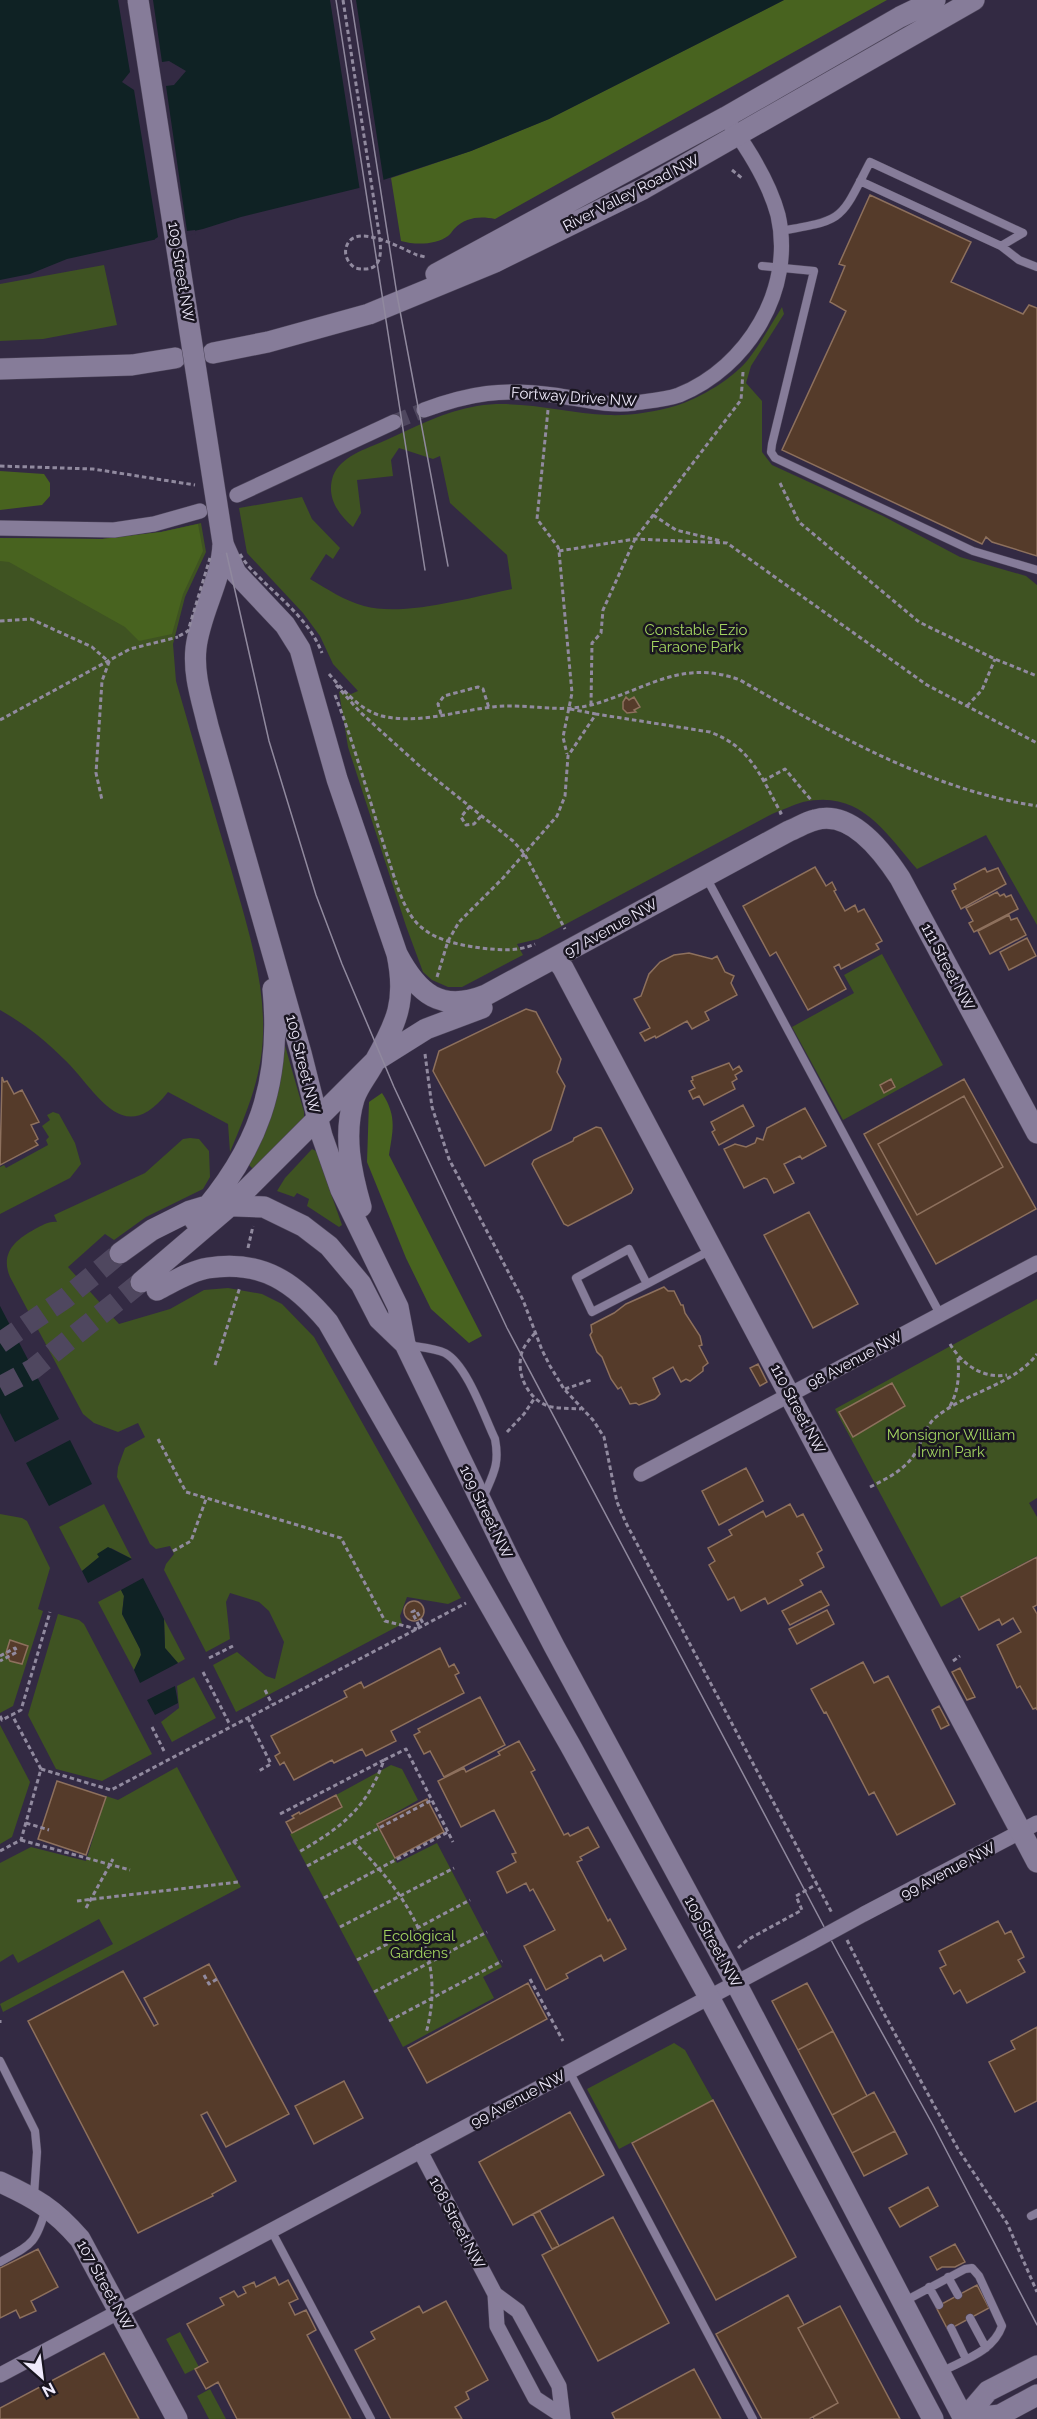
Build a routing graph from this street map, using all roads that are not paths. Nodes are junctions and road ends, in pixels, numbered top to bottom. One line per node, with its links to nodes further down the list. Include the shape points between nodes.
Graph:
1 (138, 0): 21 (main road, 109 Street NW, bridge)
2 (935, 0): 4 (main road, River Valley Road NW)
3 (974, 0): 5 (main road, River Valley Road NW)
4 (726, 117): 5 (street, Fortway Drive NW); 12 (main road, River Valley Road NW, via 424,281)
5 (738, 135): 7 (street, Fortway Drive NW, via 774,202); 12 (main road, River Valley Road NW, via 643,189 432,290 369,314)
6 (860, 181): 7 (lane, via 848,206 837,218 820,225); 8 (lane); 8 (lane, via 870,162 1023,233)
7 (780, 231): 10 (street, Fortway Drive NW)
8 (1001, 246): 11 (lane, via 1019,260)
9 (762, 266): 10 (lane)
10 (781, 266): 16 (street, Fortway Drive NW, via 777,289 746,344 717,374 677,396 630,404 550,394 488,392); 22 (lane, via 814,271 772,444 775,458 973,551)
11 (1037, 267)
12 (268, 342): 13 (main road, River Valley Road NW)
13 (213, 353)
14 (175, 358): 15 (main road, via 132,365)
15 (0, 369)
16 (424, 410)
17 (394, 422): 18 (street)
18 (237, 495)
19 (200, 511): 20 (street, via 114,530)
20 (0, 528)
21 (223, 543): 25 (main road, 109 Street NW, via 221,565 196,646 196,676); 26 (main road, 109 Street NW, via 236,573 285,625 300,648 337,779)
22 (1037, 570)
23 (838, 820): 24 (main road, 97 Avenue NW, via 817,819); 30 (main road, 111 Street NW, via 871,842 900,878)
24 (706, 876): 27 (main road, 97 Avenue NW); 38 (lane)
25 (268, 938): 29 (main road, 109 Street NW); 31 (main road, via 276,1022 272,1078 261,1117)
26 (397, 954): 27 (main road, 97 Avenue NW, via 408,974 432,997 456,1003 470,1002); 28 (main road, 109 Street NW, via 402,996)
27 (559, 963): 28 (main road, 97 Avenue NW, via 490,1006 426,1029); 32 (main road, 110 Street NW)
28 (375, 1061): 29 (main road, 97 Avenue NW); 34 (main road, via 354,1098 349,1155)
29 (317, 1121): 31 (main road, 97 Avenue NW); 34 (main road, 109 Street NW, via 341,1190)
30 (1037, 1133)
31 (220, 1205): 33 (main road, 97 Avenue NW, via 190,1211 166,1222); 37 (main road, 97 Avenue NW); 39 (main road, 97 Avenue NW, via 264,1208 278,1213 329,1246 361,1284 379,1319)
32 (713, 1250): 36 (lane); 40 (main road, 110 Street NW)
33 (120, 1253)
34 (376, 1260): 39 (main road, 109 Street NW, via 398,1306)
35 (1037, 1263): 38 (street, 98 Avenue NW)
36 (647, 1284): 36 (lane, via 629,1249 576,1278 592,1312)
37 (149, 1286): 46 (main road, 109 Street NW, via 207,1268 266,1272 294,1286 328,1322)
38 (940, 1314): 40 (street, 98 Avenue NW)
39 (405, 1344): 42 (main road, 109 Street NW); 42 (lane, via 444,1352 457,1362 495,1438 498,1461)
40 (790, 1395): 41 (street, 98 Avenue NW); 43 (main road, 110 Street NW)
41 (641, 1474)
42 (481, 1502): 45 (main road, 109 Street NW, via 595,1725)
43 (1029, 1827): 44 (main road, 110 Street NW); 45 (street, 99 Avenue NW, bridge)
44 (1037, 1862)
45 (736, 1983): 46 (street, 99 Avenue NW); 58 (main road, 109 Street NW)
46 (709, 1997): 48 (street, 99 Avenue NW); 73 (main road, 109 Street NW)
47 (0, 2061): 51 (lane, via 35,2131)
48 (569, 2072): 49 (street, 99 Avenue NW); 72 (lane)
49 (420, 2151): 52 (street, 99 Avenue NW); 56 (street, 108 Street NW)
50 (0, 2182): 51 (main road, 107 Street NW)
51 (40, 2202): 53 (lane, via 39,2234 30,2246); 60 (main road, 107 Street NW, via 63,2219 80,2239)
52 (271, 2230): 60 (street, 99 Avenue NW); 71 (lane)
53 (0, 2262)
54 (948, 2277): 55 (lane); 57 (lane); 63 (lane, via 972,2268 979,2276 1002,2326 998,2337)
55 (929, 2287): 58 (lane); 59 (lane)
56 (495, 2294): 69 (street, 108 Street NW, via 518,2311 559,2386); 69 (street, 108 Street NW, via 497,2326 535,2398)
57 (958, 2295)
58 (902, 2302): 66 (main road, 109 Street NW)
59 (939, 2305)
60 (119, 2311): 67 (street, 99 Avenue NW); 70 (main road, 107 Street NW)
61 (970, 2318): 63 (lane)
62 (951, 2328): 64 (lane)
63 (986, 2348): 64 (lane)
64 (966, 2359): 66 (lane)
65 (1037, 2366): 74 (main road, via 988,2391)
66 (939, 2372): 74 (main road, 109 Street NW)
67 (0, 2375)
68 (1037, 2395): 74 (main road, via 1000,2415)
69 (562, 2417)
70 (177, 2419)
71 (372, 2419)
72 (753, 2419)
73 (933, 2419)
74 (964, 2419)

